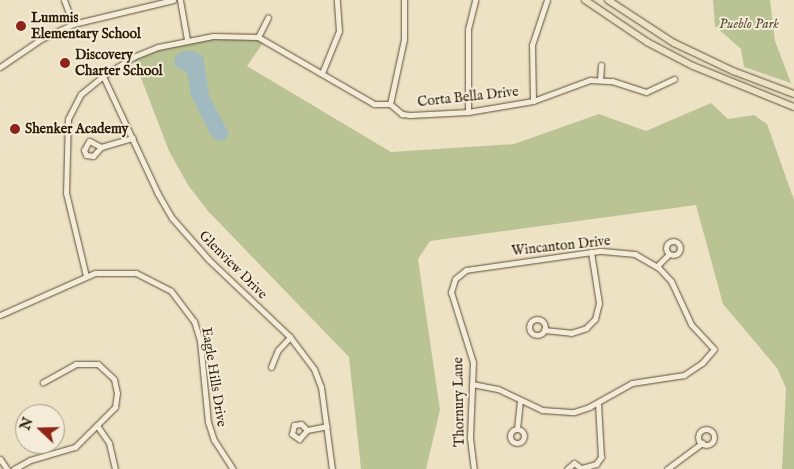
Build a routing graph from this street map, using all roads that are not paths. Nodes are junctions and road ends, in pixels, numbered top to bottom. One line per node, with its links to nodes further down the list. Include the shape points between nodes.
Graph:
1 (64, 0): 11 (street)
2 (173, 0): 11 (street)
3 (180, 0): 14 (street)
4 (337, 0): 18 (street, via 340,31)
5 (404, 0): 24 (street, via 404,40)
6 (475, 0): 26 (street, via 468,29)
7 (548, 0): 23 (street, via 532,45)
8 (585, 0): 15 (main road)
9 (608, 0): 12 (main road)
10 (268, 17): 13 (street)
11 (74, 24): 17 (street, via 41,39)
12 (654, 32): 15 (main road); 22 (main road, via 733,71)
13 (258, 37): 14 (street, Corta Bella Drive, via 233,35); 18 (street, Corta Bella Drive)
14 (187, 39): 19 (street, Corta Bella Drive, via 133,57)
15 (647, 42): 25 (main road, via 729,82)
16 (601, 66): 21 (street)
17 (0, 67)
18 (322, 73): 24 (street, Corta Bella Drive, via 374,104)
19 (103, 76): 27 (street, Glenview Drive); 32 (street, Corta Bella Drive, via 72,106 66,131 66,194)
20 (674, 78): 21 (street, Corta Bella Drive, via 646,92)
21 (600, 80): 23 (street, Corta Bella Drive, via 580,82)
22 (794, 94)
23 (533, 101): 26 (street, Corta Bella Drive)
24 (390, 104): 26 (street, Corta Bella Drive, via 402,114 410,115)
25 (794, 107)
26 (468, 112)
27 (133, 138): 28 (street); 36 (street, Glenview Drive, via 172,218 209,260)
28 (101, 147)
29 (591, 252): 31 (street, Wincanton Drive, via 626,252); 33 (street, Wincanton Drive, via 468,269); 35 (street, via 599,303 595,319 586,328 571,333)
30 (669, 254): 31 (street)
31 (657, 266): 41 (street, Wincanton Drive, via 676,288 696,331 714,349 702,363 684,375 632,383)
32 (86, 276): 34 (street, Eagle Hills Drive); 52 (street, Eagle Hills Drive, via 115,271 136,273 160,284 184,304 200,341 208,422 214,440)
33 (455, 279): 39 (street, Thornury Lane, via 452,295 471,353)
34 (0, 315)
35 (544, 330)
36 (290, 337): 37 (street, via 278,350); 42 (street, Glenview Drive, via 314,368 321,386)
37 (271, 367)
38 (43, 382): 43 (street, via 76,364 90,362 104,368 114,379 117,400 111,414)
39 (472, 384): 40 (street, via 498,389); 54 (street, Thornury Lane, via 470,438)
40 (520, 400): 41 (street, via 558,413 582,410); 44 (street)
41 (598, 403): 48 (street, via 601,457 596,464)
42 (327, 426): 45 (street); 53 (street, Glenview Drive)
43 (98, 427): 50 (street, via 75,447 30,460); 51 (street, via 109,442)
44 (517, 429)
45 (307, 430)
46 (702, 444): 56 (street)
47 (0, 459): 49 (street)
48 (582, 468): 55 (street, via 574,463)
49 (7, 469)
50 (14, 469)
51 (115, 469)
52 (233, 469)
53 (332, 469)
54 (474, 469)
55 (567, 469)
56 (667, 469)

